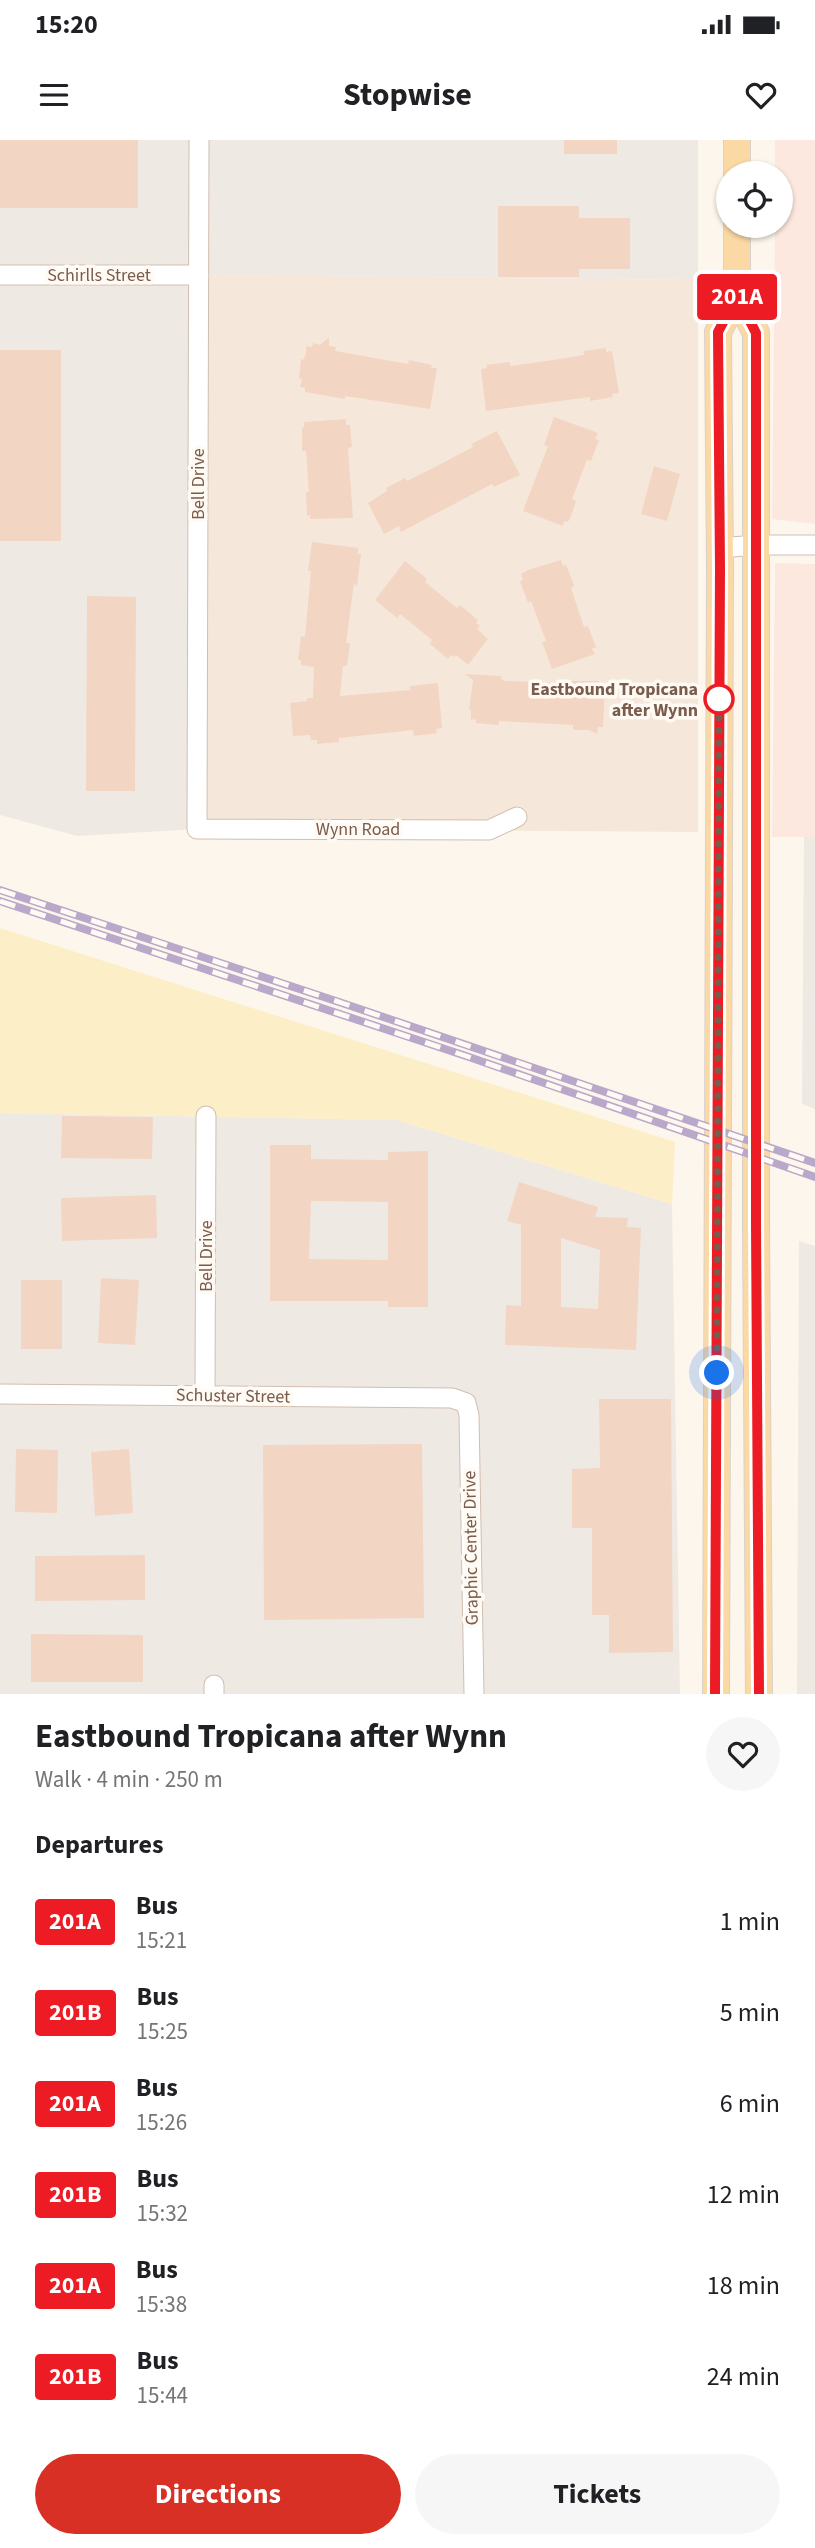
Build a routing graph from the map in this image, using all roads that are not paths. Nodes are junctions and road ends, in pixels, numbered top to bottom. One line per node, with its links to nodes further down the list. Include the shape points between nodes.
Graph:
1 (200, 140): 6 (street, Bell Drive)
2 (737, 140): 3 (main road)
3 (737, 161)
4 (737, 238): 7 (main road)
5 (0, 275): 6 (street, Schirlls Street)
6 (199, 275): 12 (street, Bell Drive)
7 (737, 296): 8 (main road, via 756,333); 10 (main road, via 718,332)
8 (756, 545): 9 (street); 10 (street); 19 (main road)
9 (815, 545)
10 (720, 548): 18 (main road)
11 (517, 817): 12 (street, Wynn Road, via 489,830)
12 (197, 829)
13 (206, 1116): 15 (street, Bell Drive)
14 (0, 1394): 15 (street, Schuster Street)
15 (205, 1395): 16 (street, Schuster Street, via 452,1398)
16 (466, 1403): 17 (street, Graphic Center Drive)
17 (474, 1694)
18 (716, 1694)
19 (760, 1694)

